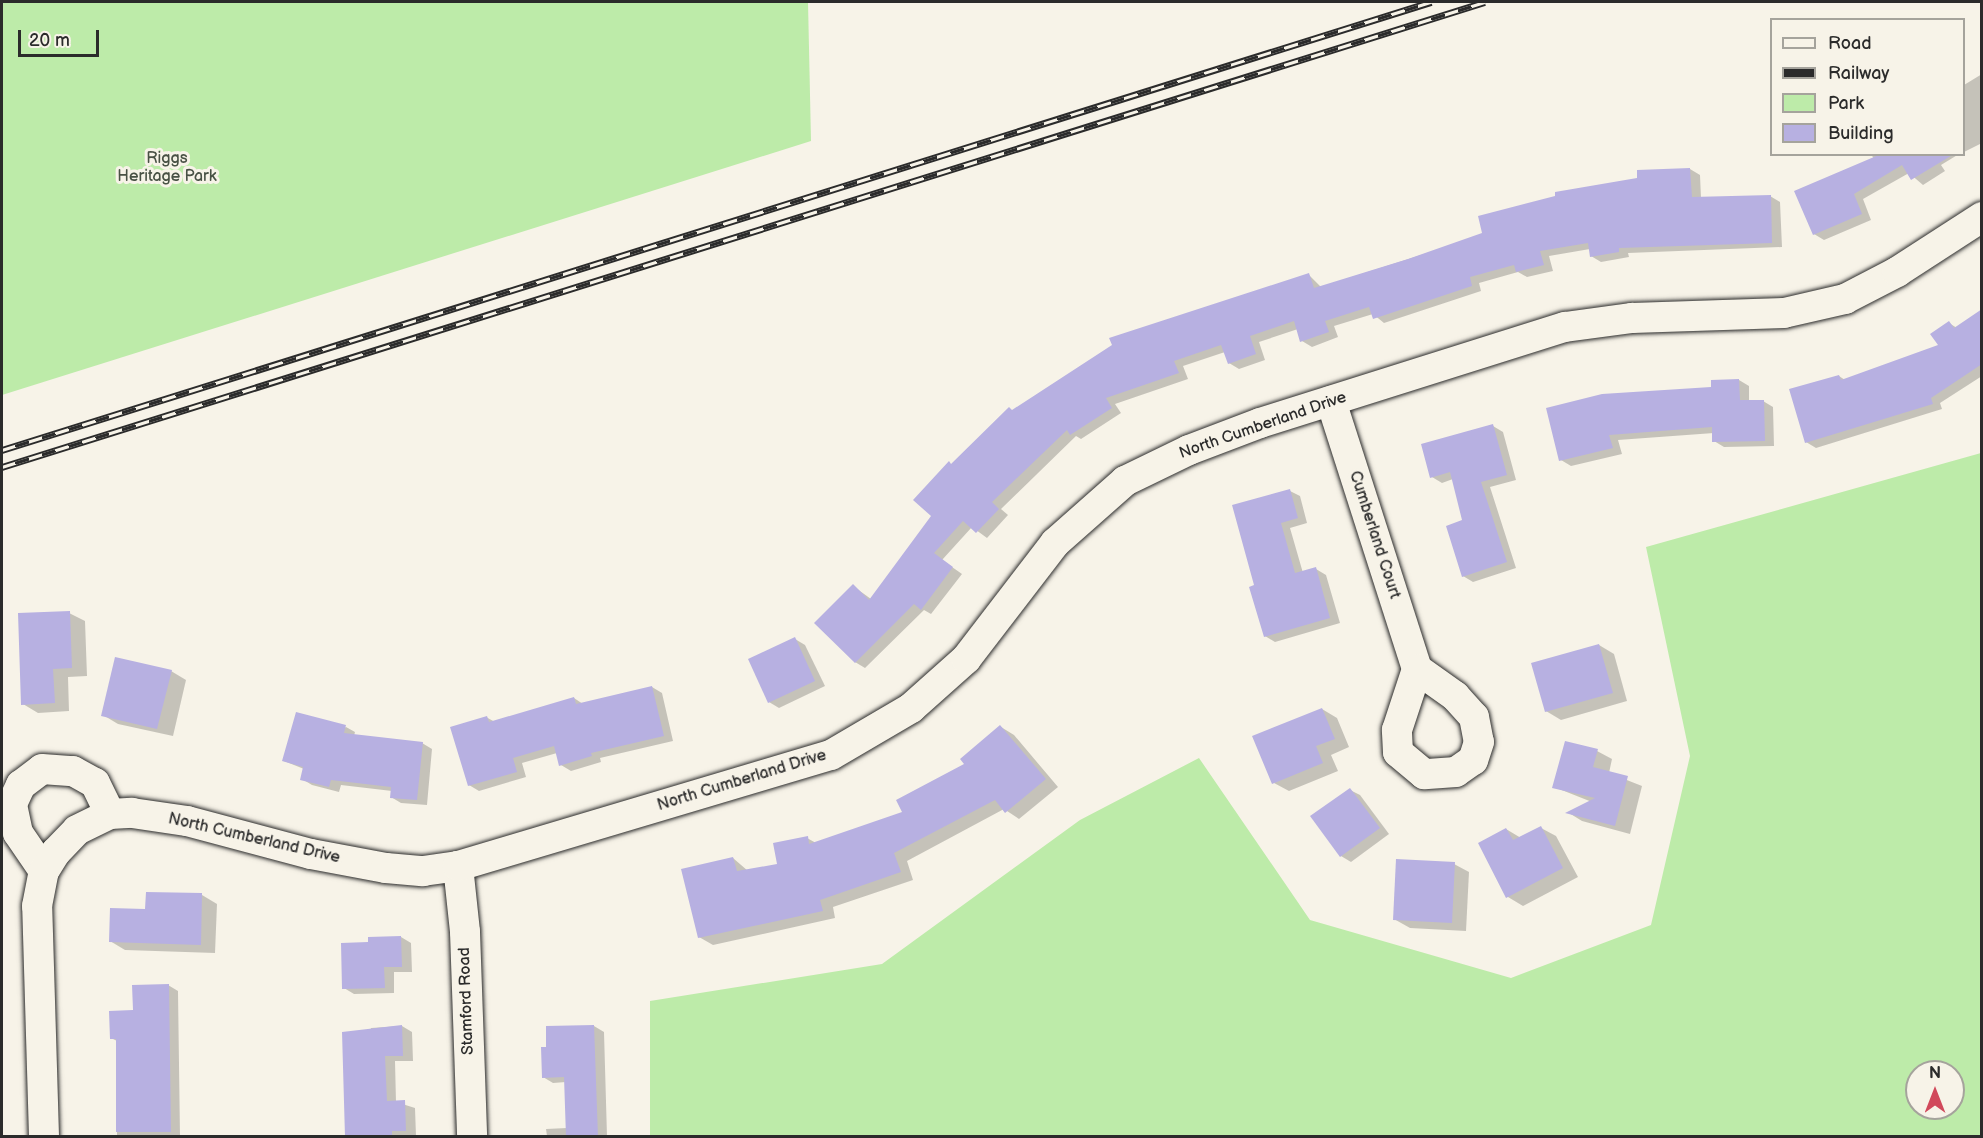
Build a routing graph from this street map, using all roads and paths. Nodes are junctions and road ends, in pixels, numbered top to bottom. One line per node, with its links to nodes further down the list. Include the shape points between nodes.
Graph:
1 (1982, 217): 2 (street, North Cumberland Drive, via 1897,272 1845,299 1784,313 1632,318 1565,327)
2 (1331, 401): 3 (street, Cumberland Court); 5 (street, North Cumberland Drive, via 1190,450 1125,481 1055,543 966,659 911,708 831,755)
3 (1417, 669)
4 (110, 814): 5 (street, North Cumberland Drive, via 187,821 311,854 386,868 423,871); 6 (street, North Cumberland Drive, via 76,830); 6 (street, via 95,783 72,771 42,769 21,785 12,804 18,833)
5 (458, 866): 8 (street, Stamford Road, via 465,932)
6 (44, 871): 7 (street, North Cumberland Drive, via 37,906)
7 (44, 1137)
8 (472, 1137)

